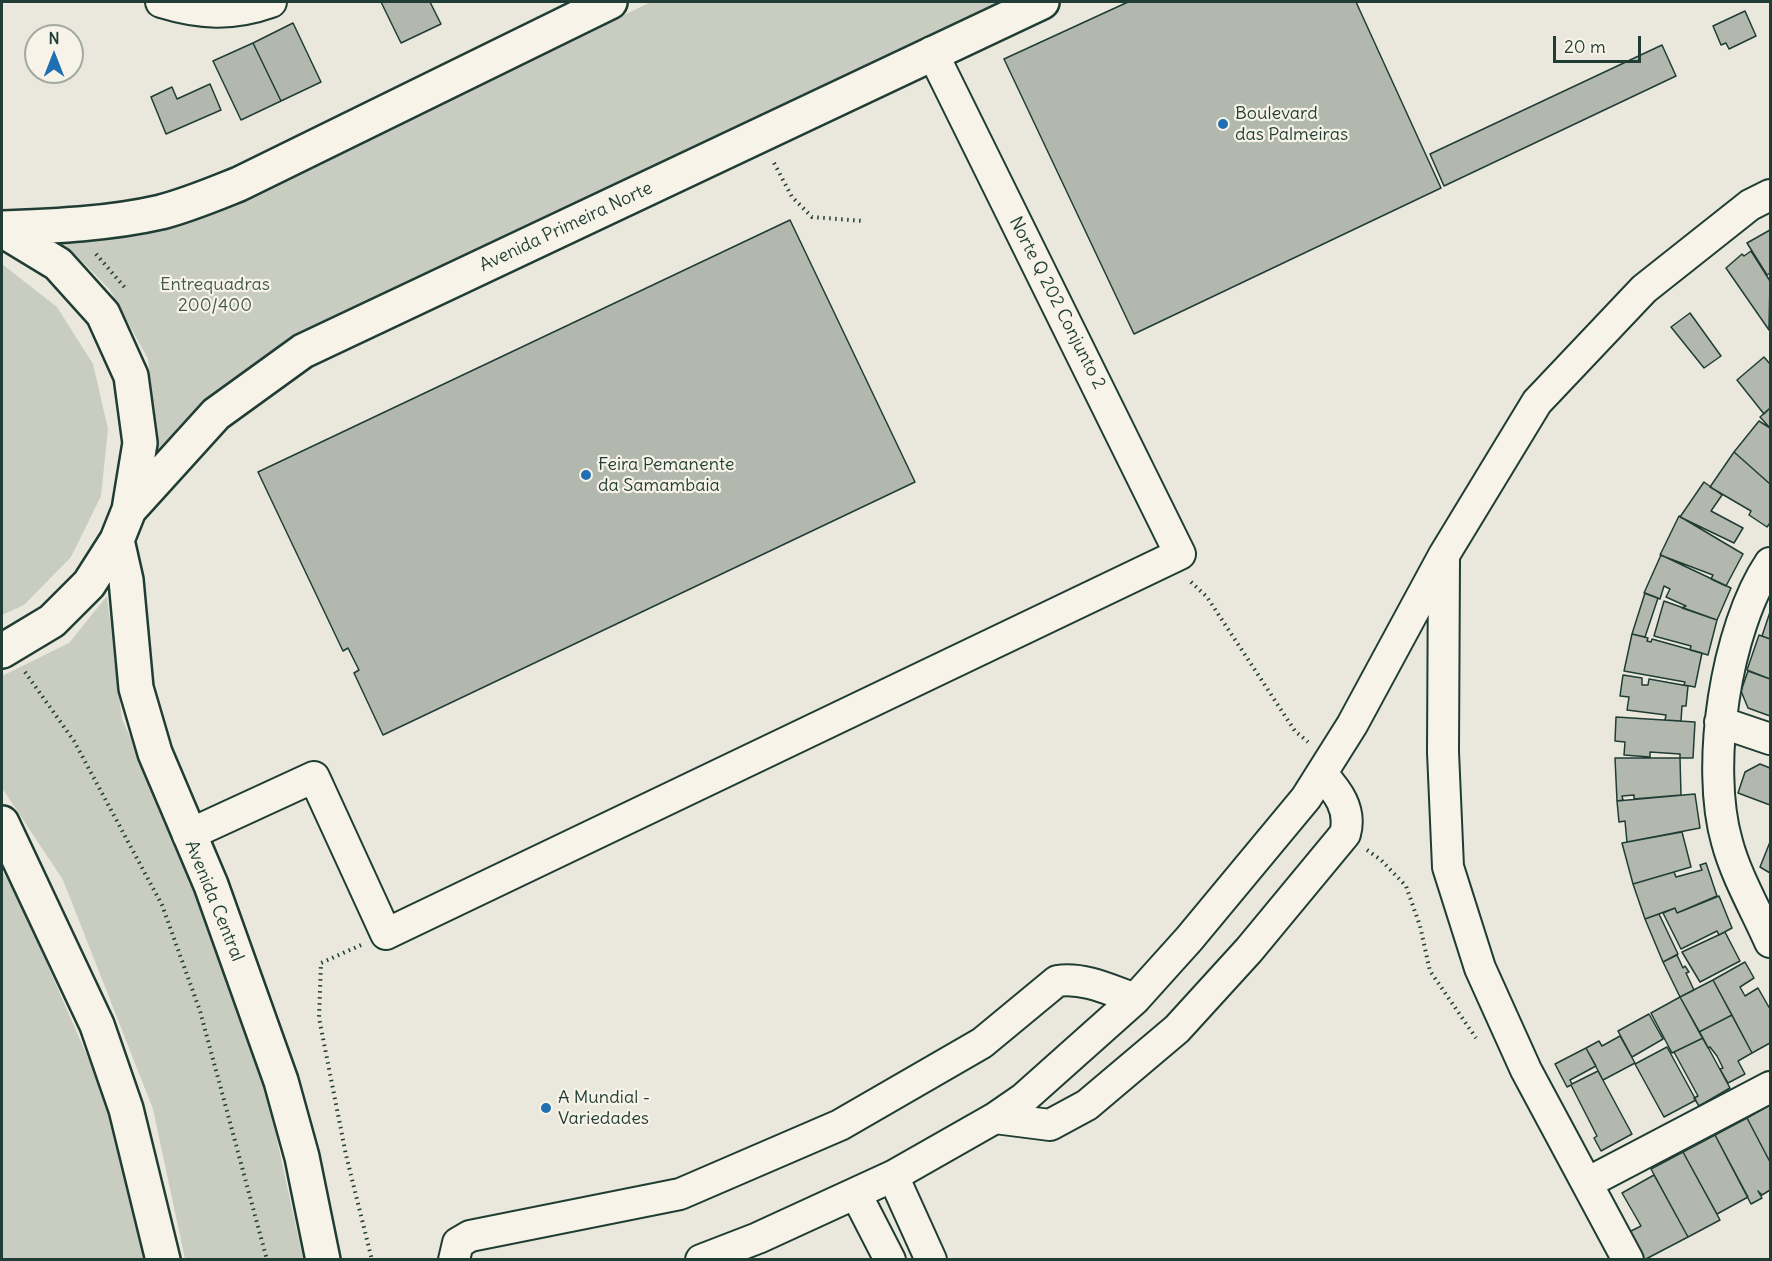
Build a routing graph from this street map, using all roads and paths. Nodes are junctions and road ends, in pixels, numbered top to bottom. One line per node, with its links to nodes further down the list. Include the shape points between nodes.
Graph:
1 (161, 2): 2 (street, via 201,13 249,9)
2 (271, 2)
3 (610, 2): 9 (main road, via 201,199 161,212 87,224)
4 (1042, 2): 5 (main road, Avenida Primeira Norte)
5 (932, 52): 12 (main road, Avenida Primeira Norte, via 303,351 216,414); 16 (street, Norte Q 202 Conjunto 2)
6 (769, 154): 8 (path, via 792,197 812,217)
7 (1770, 195): 14 (street, via 1732,219 1644,289 1537,402)
8 (863, 221)
9 (2, 229): 12 (main road, via 58,264 103,314 131,376 140,443)
10 (94, 251): 11 (path)
11 (128, 294)
12 (129, 510): 13 (main road)
13 (117, 540): 17 (main road, via 89,584 52,621); 23 (main road, Avenida Central, via 126,580 136,688 154,753)
14 (1444, 555): 20 (street, via 1353,725); 31 (street, via 1443,752 1448,867 1480,968 1526,1070)
15 (1770, 563): 18 (street, via 1757,582 1739,628)
16 (1184, 566): 20 (path, via 1295,731); 24 (street, via 610,824)
17 (5, 649): 35 (path, via 74,741 162,905 200,1011)
18 (1720, 722): 19 (street); 25 (street, via 1718,770 1726,840)
19 (1770, 739)
20 (1326, 767): 22 (street, via 1345,807); 26 (street, via 1306,798)
21 (2, 823): 34 (main road, via 97,1024 126,1108)
22 (1345, 834): 27 (path, via 1382,860 1406,886 1430,970); 29 (street, via 1177,1029 1087,1105 1050,1125)
23 (188, 835): 24 (street, via 314,777); 36 (main road, Avenida Central, via 211,885 281,1081 302,1157)
24 (386, 934): 37 (path, via 321,963 320,1018 346,1155)
25 (1770, 942)
26 (1135, 999): 29 (street); 38 (street, via 1090,983 1057,981 982,1043 840,1125 680,1194 470,1236 458,1243)
27 (1479, 1044)
28 (1770, 1087): 31 (street)
29 (995, 1118): 30 (street)
30 (893, 1176): 32 (street); 41 (street)
31 (1587, 1183): 42 (street)
32 (856, 1194): 33 (street); 40 (street)
33 (753, 1249): 39 (street)
34 (164, 1260)
35 (267, 1260)
36 (323, 1260)
37 (372, 1260)
38 (454, 1260)
39 (701, 1260)
40 (890, 1260)
41 (931, 1260)
42 (1628, 1260)

